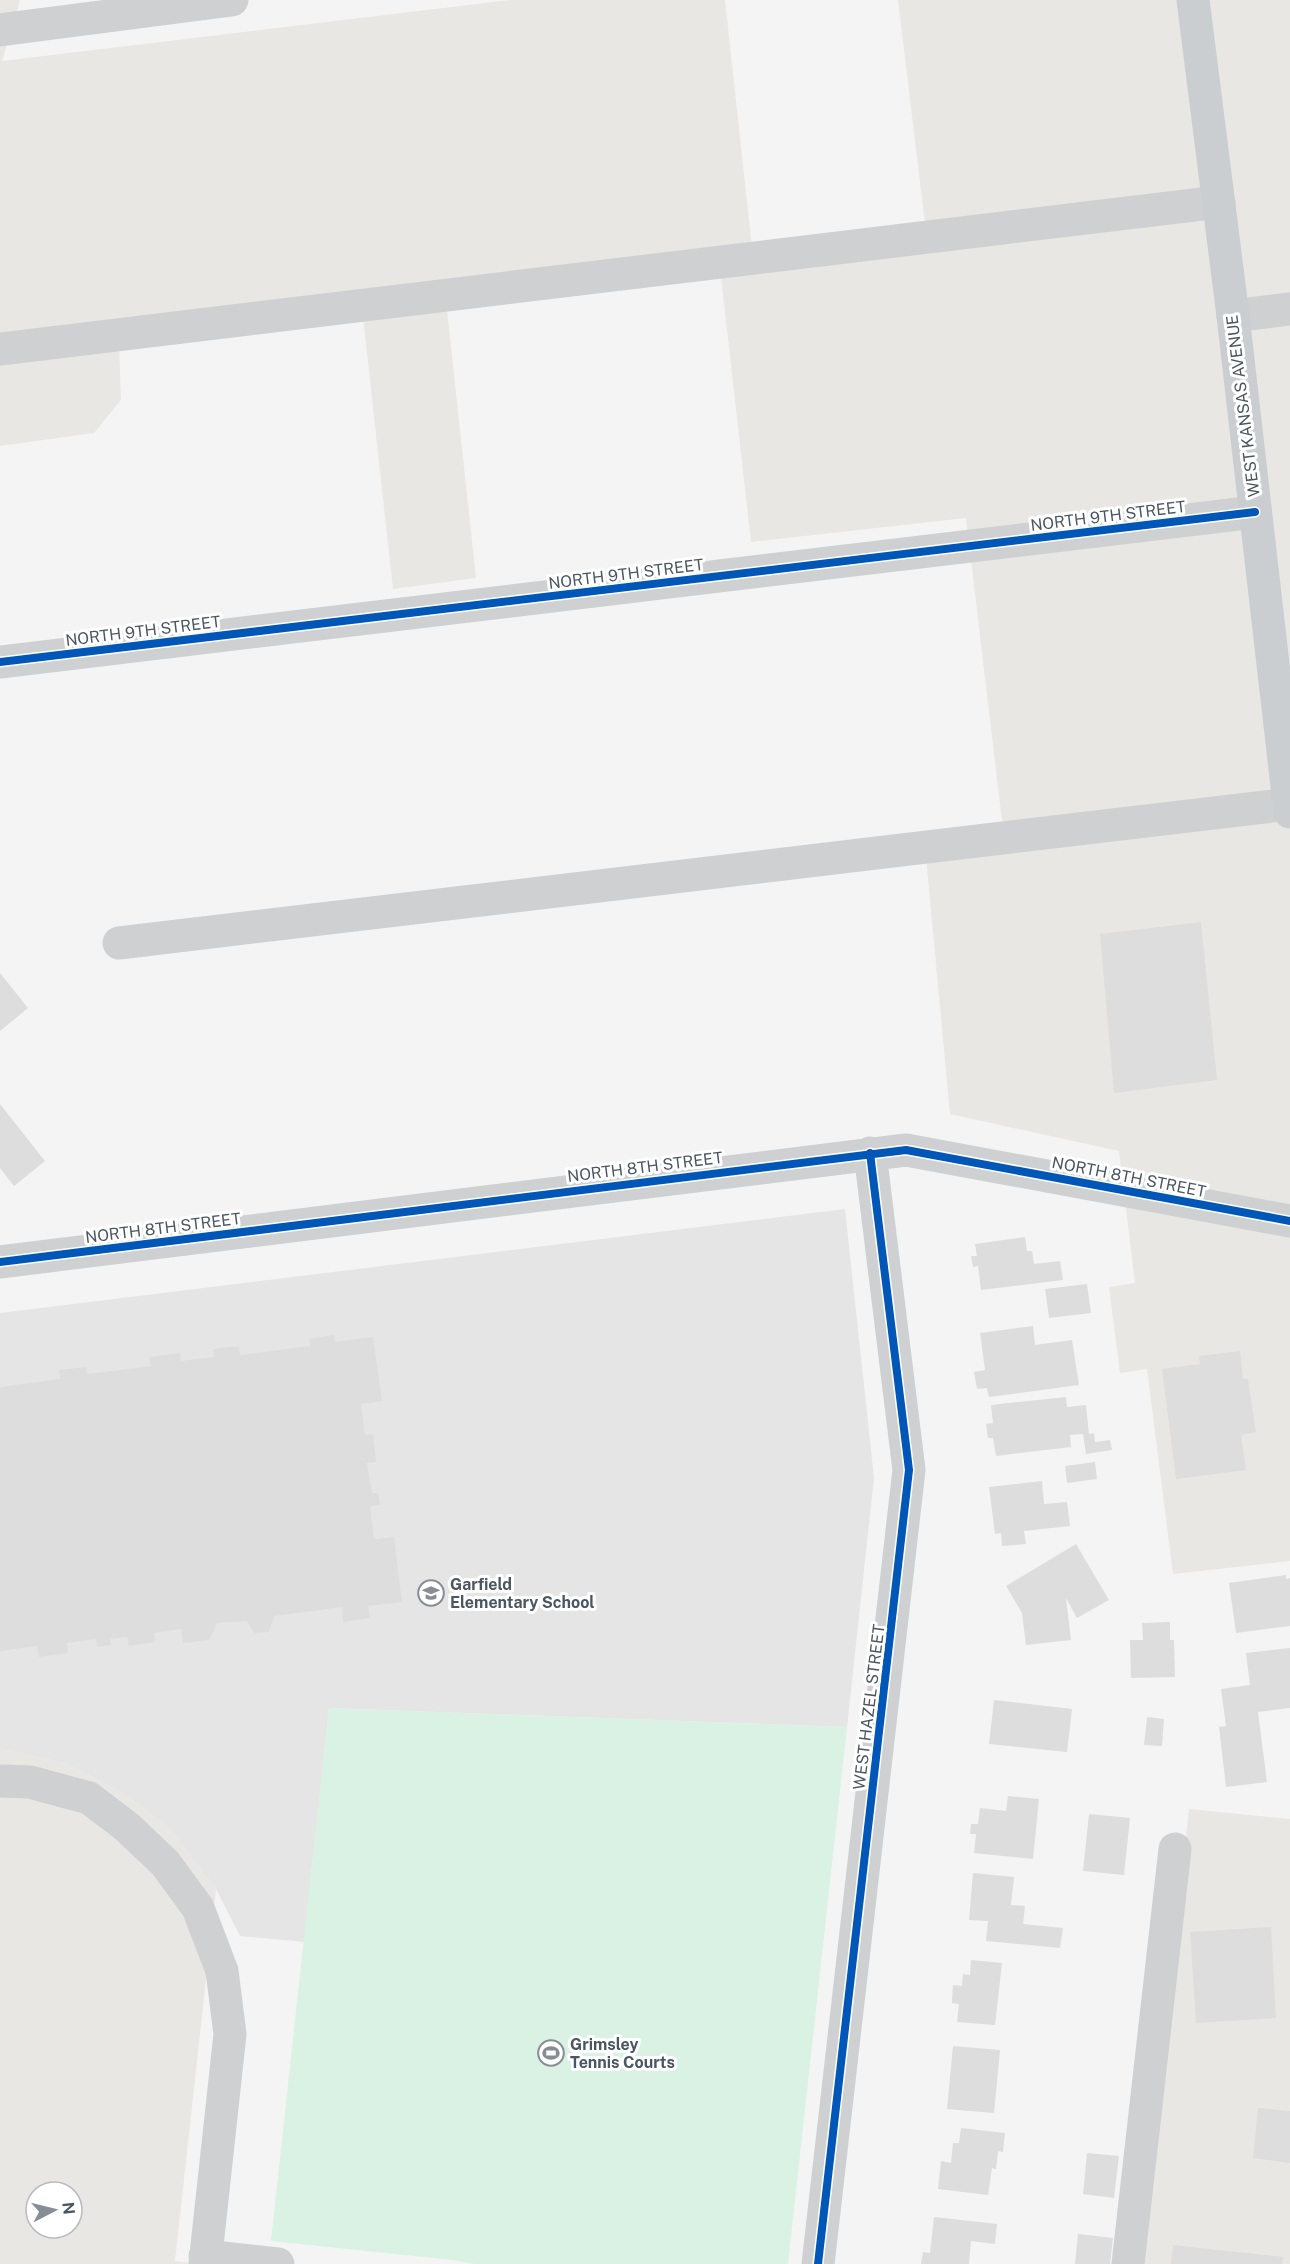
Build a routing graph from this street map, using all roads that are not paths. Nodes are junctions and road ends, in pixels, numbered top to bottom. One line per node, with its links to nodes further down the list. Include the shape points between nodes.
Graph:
1 (232, 0): 3 (street)
2 (1193, 0): 4 (main road, WEST KANSAS AVENUE)
3 (0, 30)
4 (1219, 202): 6 (main road, WEST KANSAS AVENUE); 7 (street)
5 (1290, 309): 6 (street)
6 (1233, 316): 8 (main road, WEST KANSAS AVENUE)
7 (0, 350)
8 (1255, 512): 9 (street, NORTH 9TH STREET); 10 (main road, WEST KANSAS AVENUE)
9 (0, 662)
10 (1290, 808): 11 (street)
11 (119, 944)
12 (870, 1153): 13 (street, NORTH 8TH STREET, via 906,1150); 14 (street, NORTH 8TH STREET); 19 (street, WEST HAZEL STREET, via 909,1470)
13 (1290, 1221)
14 (0, 1262)
15 (0, 1781): 17 (street, via 30,1782 88,1798 165,1863 198,1908 222,1971 230,2034)
16 (1175, 1849): 20 (street)
17 (205, 2260): 18 (street)
18 (278, 2264)
19 (818, 2264)
20 (1128, 2264)

